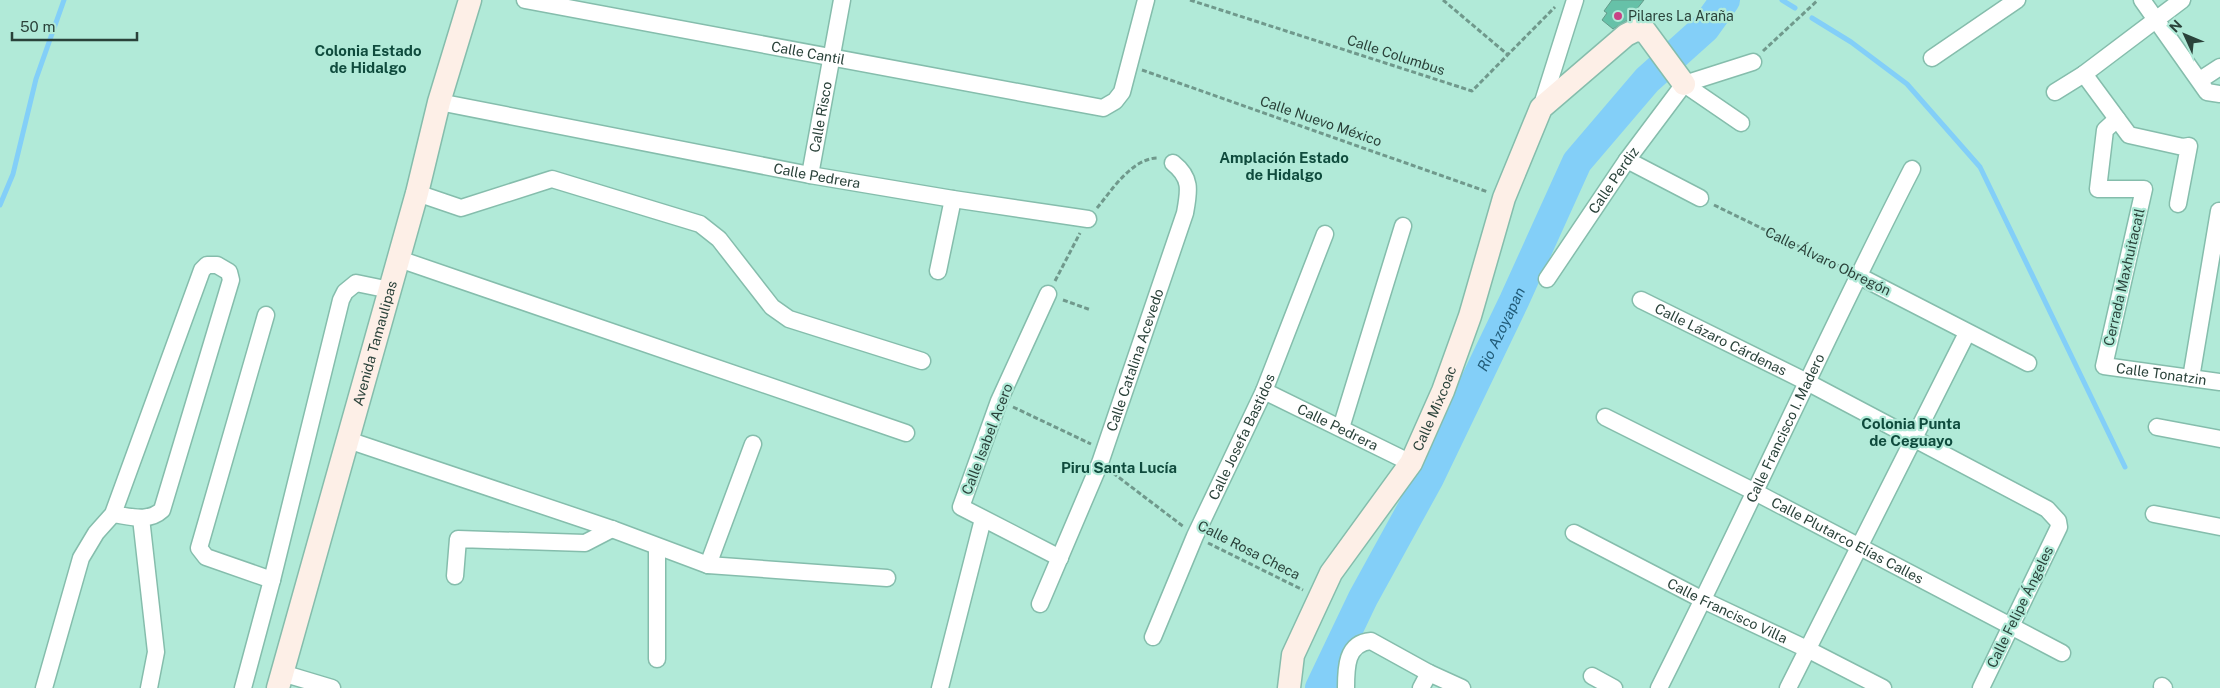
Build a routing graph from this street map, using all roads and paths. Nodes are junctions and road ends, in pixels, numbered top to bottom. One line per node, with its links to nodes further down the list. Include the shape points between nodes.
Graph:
1 (470, 0): 25 (street, Avenida Tamaulipas)
2 (526, 0): 15 (street, Calle Cantil)
3 (842, 0): 15 (street, Calle Risco)
4 (1146, 0): 18 (street)
5 (1190, 0): 14 (path, Calle Columbus, via 1472,91)
6 (1443, 0): 14 (path)
7 (1575, 0): 26 (street)
8 (1818, 0): 17 (path)
9 (2017, 0): 16 (street)
10 (2142, 0): 13 (street)
11 (2182, 0): 13 (street)
12 (1556, 7): 14 (path, Calle Columbus)
13 (2156, 19): 20 (street); 21 (street)
14 (1507, 54)
15 (831, 57): 18 (street, Calle Cantil, via 1103,108 1122,92); 32 (street, Calle Risco)
16 (1932, 58)
17 (1753, 62): 22 (street)
18 (1130, 66): 34 (path, Calle Nuevo México)
19 (2220, 67): 21 (street)
20 (2084, 74): 23 (street); 27 (street)
21 (2200, 80): 24 (street, via 2207,92)
22 (1684, 84): 26 (street, via 1646,31 1636,30); 28 (street); 29 (street, Calle Perdiz)
23 (2055, 92)
24 (2220, 94)
25 (439, 102): 32 (street, Calle Pedrera); 33 (street, Avenida Tamaulipas)
26 (1541, 108): 34 (street, Calle Mixcoac)
27 (2117, 119): 37 (street, via 2129,135 2189,146); 54 (street, Cerrada Maxhuitacatl, via 2105,130 2098,189 2144,189)
28 (1741, 123)
29 (1627, 160): 35 (street); 45 (street, Calle Perdiz)
30 (1173, 163): 39 (path, via 1150,158 1137,165); 68 (street, Calle Catalina Acevedo, via 1184,172 1188,184 1185,213)
31 (1912, 169): 44 (street, Calle Francisco I. Madero)
32 (810, 175): 36 (street, Calle Pedrera)
33 (417, 193): 42 (street, Avenida Tamaulipas); 52 (street, via 461,208 552,179 700,224 719,239 772,307 789,319)
34 (1504, 198): 69 (street, Calle Mixcoac, via 1470,316 1443,391)
35 (1700, 198): 44 (path, Calle Álvaro Obregón)
36 (952, 199): 39 (street, Calle Pedrera); 43 (street)
37 (2178, 204)
38 (2219, 211): 55 (street)
39 (1088, 218): 47 (path)
40 (1403, 226): 62 (street)
41 (1325, 234): 58 (street, Calle Josefa Bastidos)
42 (399, 259): 46 (street, Avenida Tamaulipas); 63 (street)
43 (938, 271)
44 (1857, 275): 51 (street, Calle Álvaro Obregón); 56 (street, Calle Francisco I. Madero)
45 (1547, 278)
46 (390, 290): 66 (street, Avenida Tamaulipas); 86 (street, via 356,284 345,292 341,300)
47 (1048, 294): 49 (path); 59 (street, Calle Isabel Acero)
48 (1641, 300): 56 (street, Calle Lázaro Cárdenas)
49 (1091, 310)
50 (266, 315): 86 (street, via 199,548 206,556)
51 (1967, 333): 53 (street, Calle Álvaro Obregón); 64 (street)
52 (922, 361)
53 (2028, 363)
54 (2104, 366): 55 (street, Calle Tonatzin)
55 (2190, 378): 57 (street, Calle Tonatzin)
56 (1807, 382): 64 (street, Calle Lázaro Cárdenas); 70 (street, Calle Francisco I. Madero)
57 (2220, 382)
58 (1264, 391): 62 (street, Calle Pedrera); 79 (street, Calle Josefa Bastidos)
59 (999, 401): 68 (path, Calle Rosa Checa); 74 (street, Calle Isabel Acero, via 961,506)
60 (1604, 417): 70 (street, Calle Plutarco Elías Calles)
61 (2157, 427): 65 (street)
62 (1341, 428): 69 (street, Calle Pedrera)
63 (906, 433)
64 (1915, 438): 75 (street, Calle Lázaro Cárdenas, via 2047,509); 81 (street)
65 (2220, 438)
66 (348, 440): 77 (street); 97 (street, Avenida Tamaulipas)
67 (754, 444): 83 (street)
68 (1101, 456): 79 (path, Calle Rosa Checa); 82 (street, Calle Catalina Acevedo)
69 (1411, 463): 87 (street, Calle Mixcoac, via 1331,573)
70 (1755, 492): 81 (street, Calle Plutarco Elías Calles); 88 (street, Calle Francisco I. Madero)
71 (112, 514): 73 (street); 73 (street, via 202,270 207,265 217,265 230,272 231,280 162,510 157,515); 99 (street, via 81,558)
72 (2154, 514): 76 (street)
73 (140, 518): 100 (street, via 156,652)
74 (983, 519): 82 (street); 98 (street)
75 (2059, 527): 90 (street, Calle Felipe Ángeles)
76 (2220, 527)
77 (612, 530): 80 (street); 84 (street, via 585,543 458,539)
78 (1574, 533): 88 (street, Calle Francisco Villa)
79 (1195, 536): 87 (path, Calle Rosa Checa); 91 (street, Calle Josefa Bastidos)
80 (657, 547): 83 (street); 94 (street)
81 (1860, 548): 90 (street, Calle Plutarco Elías Calles); 92 (street)
82 (1060, 558): 89 (street, Calle Catalina Acevedo)
83 (708, 564): 85 (street)
84 (455, 576)
85 (887, 578)
86 (272, 580): 101 (street)
87 (1319, 598): 103 (street, Calle Mixcoac, via 1293,655)
88 (1703, 600): 92 (street, Calle Francisco Villa); 107 (street, Calle Francisco I. Madero)
89 (1040, 604)
90 (2011, 626): 93 (street, Calle Plutarco Elías Calles); 110 (street, Calle Felipe Ángeles)
91 (1153, 637)
92 (1807, 649): 108 (street); 109 (street, Calle Francisco Villa)
93 (2062, 652)
94 (657, 659)
95 (1592, 676): 106 (street)
96 (1425, 681): 104 (street, via 1371,641 1362,642 1352,650 1346,664); 105 (street)
97 (285, 683): 102 (street)
98 (945, 686)
99 (44, 688)
100 (149, 688)
101 (243, 688)
102 (332, 688)
103 (1288, 688)
104 (1346, 688)
105 (1462, 688)
106 (1614, 688)
107 (1659, 688)
108 (1788, 688)
109 (1883, 688)
110 (1981, 688)

